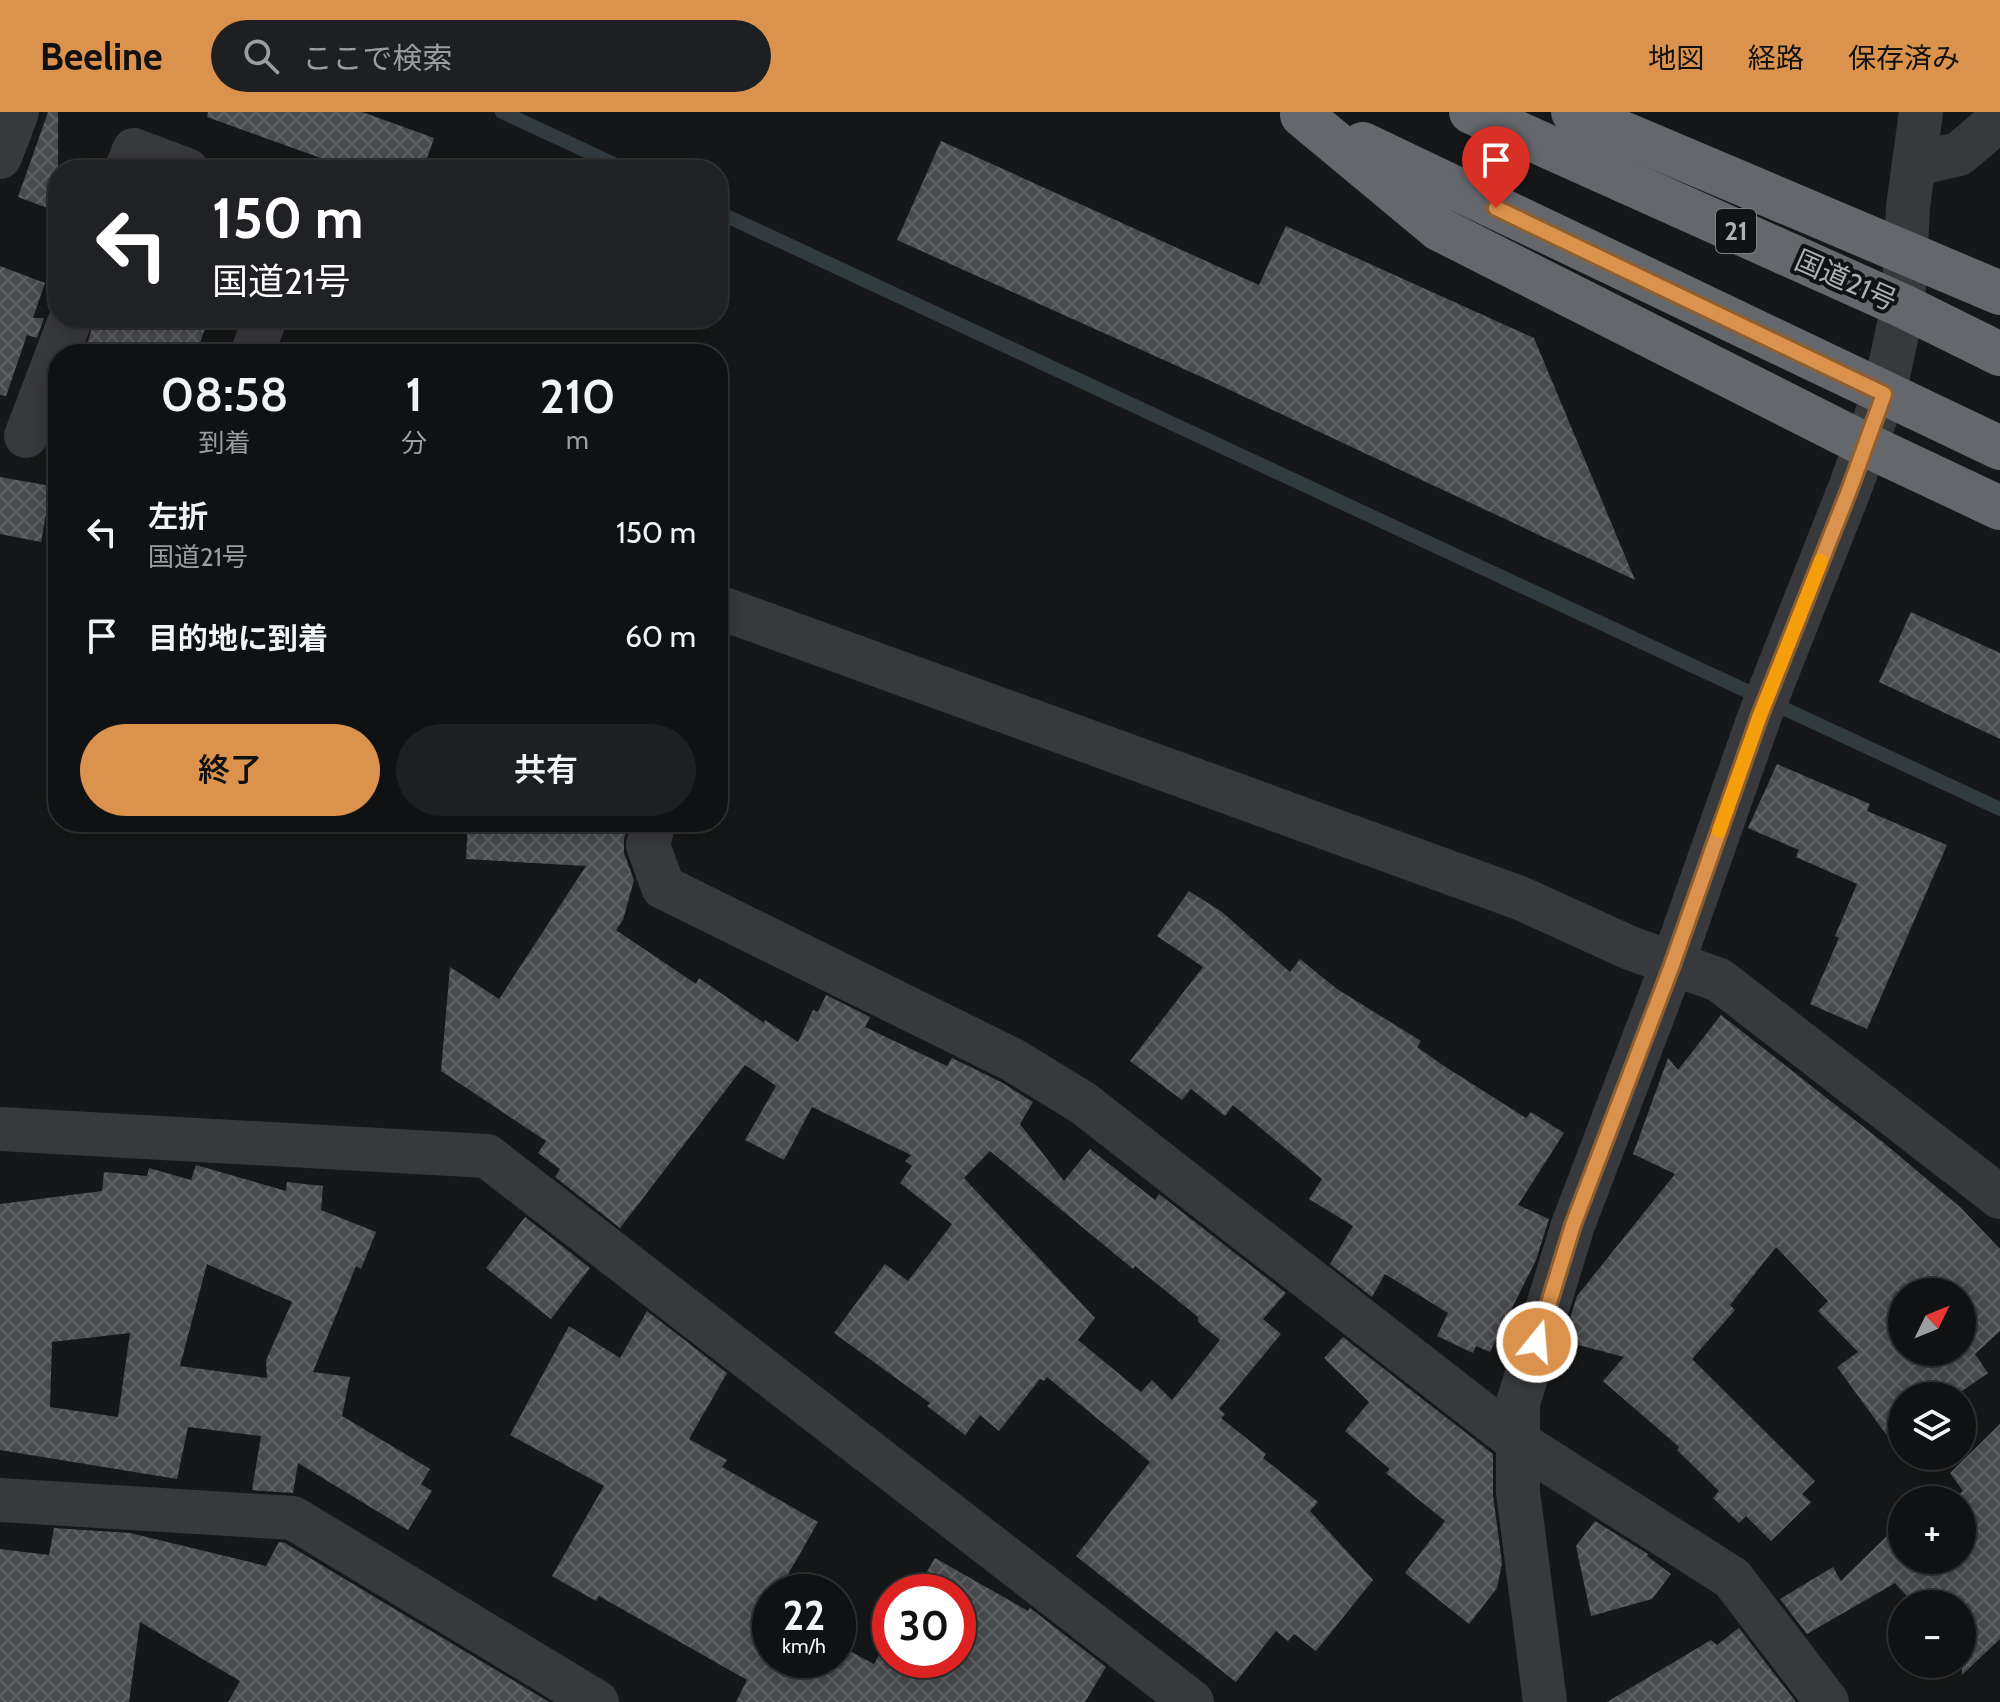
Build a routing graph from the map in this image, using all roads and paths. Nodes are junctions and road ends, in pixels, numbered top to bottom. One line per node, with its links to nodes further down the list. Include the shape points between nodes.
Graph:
1 (17, 112): 7 (street)
2 (1471, 112): 13 (highway, 国道21号 / 21)
3 (1573, 112): 11 (highway)
4 (1921, 112): 10 (street)
5 (1300, 113): 16 (highway); 18 (highway, via 1439,229)
6 (2000, 119): 10 (street, via 1959,154)
7 (0, 157)
8 (130, 160): 9 (street, via 134,150)
9 (160, 160)
10 (1915, 164): 11 (street)
11 (1905, 251): 12 (highway); 13 (street)
12 (2000, 293)
13 (1903, 306): 14 (highway, 国道21号 / 21); 16 (street)
14 (2000, 354)
15 (48, 381): 17 (street)
16 (1884, 394): 18 (street); 19 (highway)
17 (28, 436)
18 (1866, 445): 20 (highway); 23 (street, via 1759,718)
19 (2000, 448)
20 (2000, 508)
21 (728, 611): 23 (street, via 1520,898)
22 (651, 832): 26 (street, via 648,845 663,887 1013,1060 1083,1103)
23 (1672, 965): 25 (street, via 1719,980); 26 (street, via 1569,1239 1518,1403)
24 (0, 1129): 29 (street, via 487,1156)
25 (2000, 1197)
26 (1518, 1442): 30 (street, via 1518,1492); 31 (street, via 1732,1578)
27 (0, 1500): 28 (street, via 293,1518)
28 (597, 1702)
29 (1192, 1702)
30 (1545, 1702)
31 (1827, 1702)

